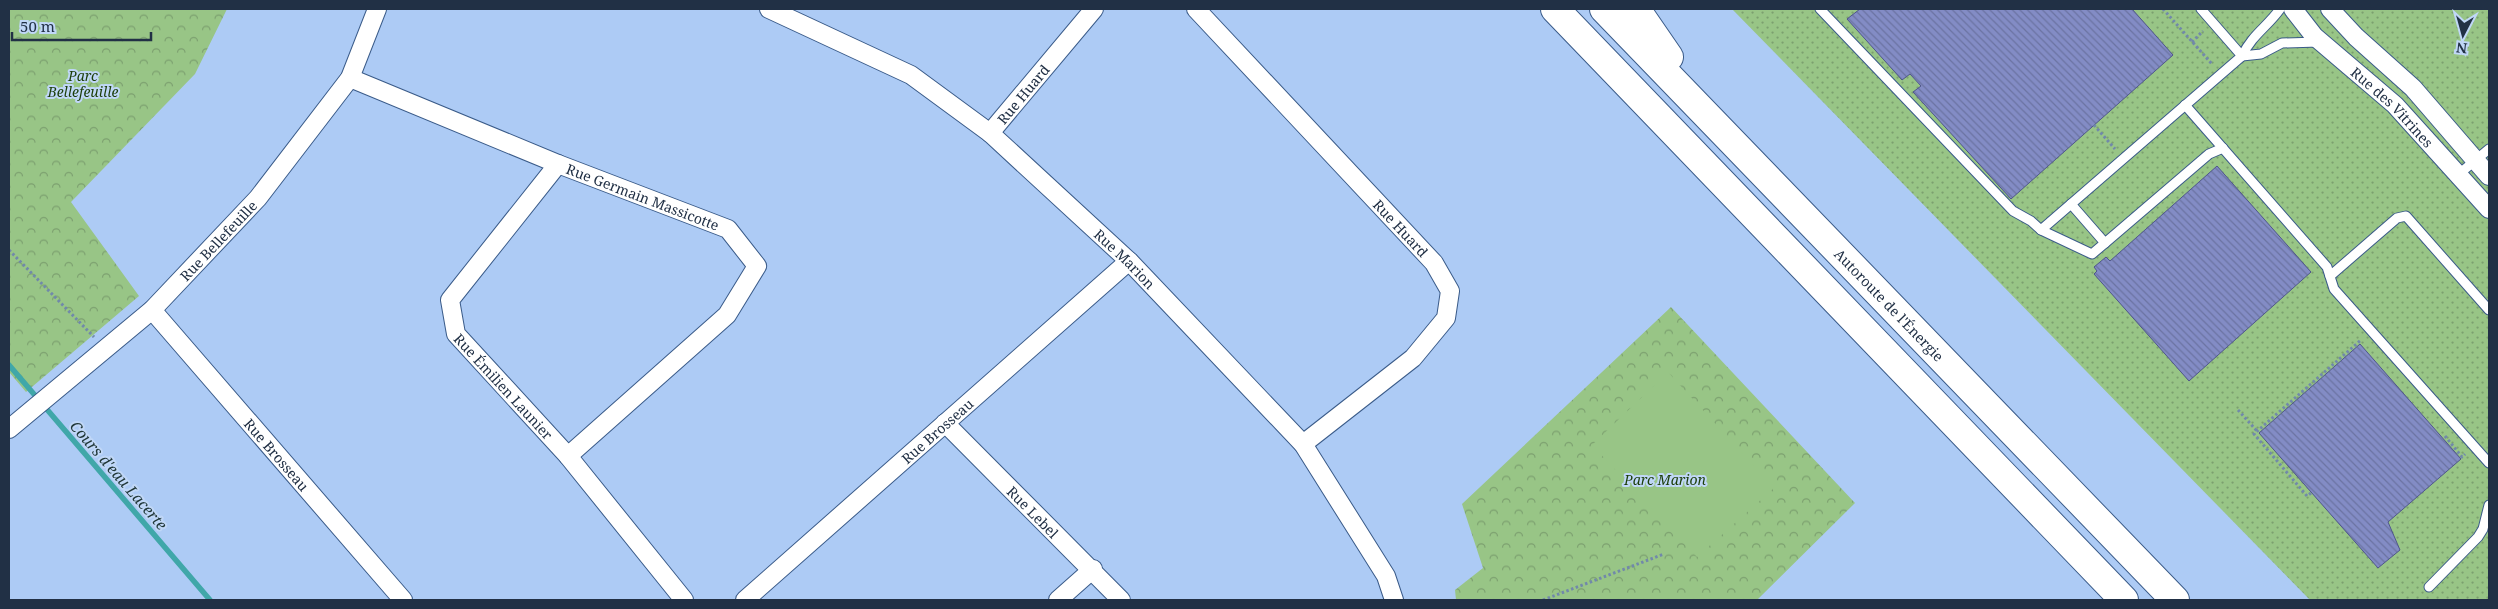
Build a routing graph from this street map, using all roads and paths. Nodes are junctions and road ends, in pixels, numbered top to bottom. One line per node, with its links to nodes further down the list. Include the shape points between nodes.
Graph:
1 (377, 9): 19 (street, Rue Bellefeuille)
2 (769, 9): 23 (street, Rue Marion, via 911,75)
3 (1094, 9): 23 (street, Rue Huard)
4 (1196, 9): 45 (street, Rue Huard, via 1434,263 1450,290 1446,318 1413,358)
5 (1555, 9): 60 (highway)
6 (1604, 9): 21 (highway, Autoroute de l'Énergie)
7 (1636, 9): 21 (highway)
8 (1820, 9): 32 (lane, via 2005,204)
9 (2163, 9): 15 (path)
10 (2201, 9): 17 (lane)
11 (2280, 9): 17 (lane, via 2249,41)
12 (2293, 9): 16 (street, Rue des Vitrines)
13 (2330, 9): 26 (street, Rue des Vitrines)
14 (2206, 29): 15 (path)
15 (2192, 42): 18 (path)
16 (2320, 42): 17 (lane, via 2282,43 2261,54); 28 (street, Rue des Vitrines, via 2396,105)
17 (2242, 56): 20 (lane)
18 (2212, 65)
19 (350, 78): 27 (street, Rue Germain Massicotte); 37 (street, Rue Bellefeuille, via 258,198)
20 (2185, 105): 25 (lane); 30 (lane)
21 (1713, 122): 61 (highway, Autoroute de l'Énergie)
22 (2094, 126): 24 (path)
23 (990, 133): 35 (street, Rue Marion)
24 (2106, 138)
25 (2223, 148): 33 (lane, via 2210,154); 36 (lane, via 2327,267)
26 (2483, 155): 28 (lane); 29 (street, Rue des Vitrines)
27 (558, 164): 46 (street, Rue Émilien Launier, via 450,300 456,334); 46 (street, Rue Germain Massicotte, via 728,229 756,266 727,315)
28 (2460, 174): 31 (street, Rue des Vitrines)
29 (2489, 176)
30 (2071, 204): 32 (lane); 33 (lane)
31 (2489, 209)
32 (2041, 230): 33 (lane, via 2092,254)
33 (2105, 243)
34 (9, 250): 40 (path)
35 (1130, 261): 42 (street, Rue Brosseau); 45 (street, Rue Marion)
36 (2330, 276): 38 (lane, via 2397,218 2406,216); 47 (lane, via 2334,289)
37 (152, 310): 40 (street, Rue Bellefeuille); 53 (street, Rue Brosseau)
38 (2489, 310)
39 (2361, 340): 44 (path)
40 (105, 347): 43 (street, Rue Bellefeuille)
41 (2238, 410): 44 (path)
42 (945, 423): 51 (street, Rue Lebel); 55 (street, Rue Brosseau)
43 (9, 429)
44 (2257, 431): 48 (path, via 2254,434 2307,496)
45 (1303, 444): 58 (street, Rue Marion, via 1386,576)
46 (568, 456): 54 (street, Rue Émilien Launier)
47 (2489, 464)
48 (2311, 493)
49 (2489, 505): 52 (lane, via 2478,537)
50 (1664, 554): 59 (path)
51 (1093, 570): 56 (street); 57 (street, Rue Lebel)
52 (2429, 587)
53 (402, 600)
54 (684, 600)
55 (745, 600)
56 (1058, 600)
57 (1121, 600)
58 (1394, 600)
59 (1543, 600)
60 (2124, 600)
61 (2175, 600)

